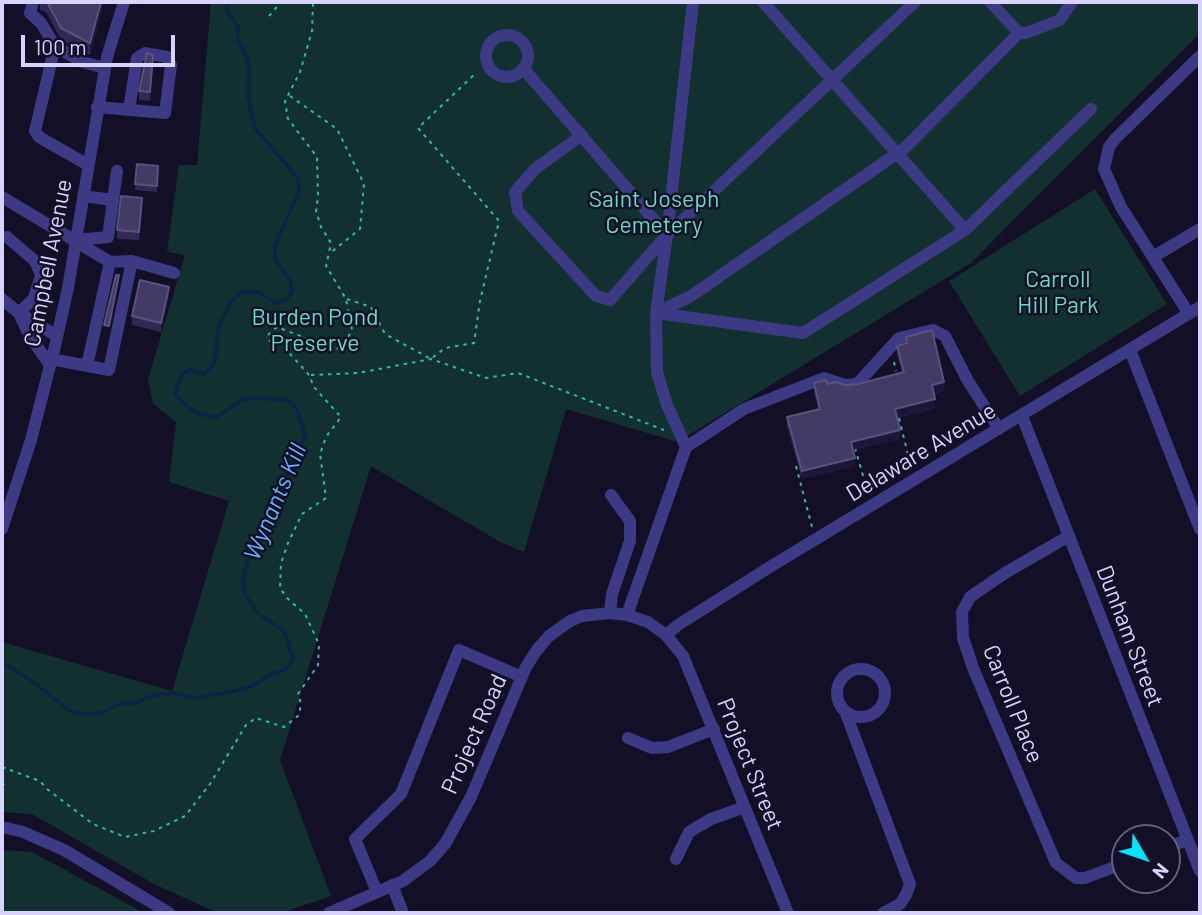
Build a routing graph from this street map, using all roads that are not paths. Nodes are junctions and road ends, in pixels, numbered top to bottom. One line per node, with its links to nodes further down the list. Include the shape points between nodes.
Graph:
1 (33, 2): 9 (street, via 30,13)
2 (124, 2): 11 (street, Campbell Avenue)
3 (693, 2): 26 (street)
4 (915, 2): 13 (street)
5 (990, 2): 8 (street)
6 (1073, 2): 8 (street, via 1060,20)
7 (767, 3): 13 (street)
8 (1019, 33): 18 (street)
9 (55, 46): 11 (street, via 82,62); 19 (street, via 35,134)
10 (1200, 56): 29 (street, via 1109,147 1104,169 1121,207)
11 (105, 68): 14 (street, Campbell Avenue)
12 (523, 68): 17 (street)
13 (831, 81): 18 (street); 26 (street)
14 (97, 107): 16 (street); 19 (street, Campbell Avenue)
15 (1091, 109): 25 (street)
16 (129, 110): 16 (street, via 134,62 145,53 164,55 170,61 165,113)
17 (582, 135): 26 (street); 26 (street, via 534,169 515,192 518,211 596,296 610,300)
18 (896, 154): 25 (street); 37 (street, via 691,296)
19 (88, 164): 21 (street, Campbell Avenue)
20 (117, 171): 23 (street)
21 (83, 196): 23 (street); 28 (street, Campbell Avenue)
22 (2, 197): 28 (street)
23 (113, 200): 28 (street, via 108,237)
24 (1200, 229): 29 (street)
25 (965, 230): 37 (street, via 803,333)
26 (667, 235): 37 (street)
27 (7, 237): 36 (street, via 35,261 41,275 34,298)
28 (75, 240): 31 (street); 38 (street, Campbell Avenue)
29 (1153, 257): 35 (street)
30 (132, 261): 31 (street); 32 (street); 34 (street)
31 (110, 262): 34 (street)
32 (174, 273)
33 (2, 299): 36 (street)
34 (112, 303): 41 (street); 41 (street, via 109,370)
35 (1195, 311): 39 (street, Delaware Avenue)
36 (19, 313): 38 (street); 40 (street, via 29,335)
37 (656, 313): 44 (street, via 657,372)
38 (57, 336): 40 (street, Campbell Avenue)
39 (1130, 350): 42 (street, Delaware Avenue); 48 (street)
40 (51, 362): 41 (street); 45 (street, Campbell Avenue, via 31,440)
41 (87, 366)
42 (1021, 416): 43 (street, Delaware Avenue); 49 (street, Dunham Street)
43 (999, 429): 44 (street, via 945,336 933,330 899,338 857,384 824,378 744,409); 52 (street, Delaware Avenue)
44 (683, 442): 51 (street)
45 (7, 492): 47 (street, Campbell Avenue)
46 (611, 495): 50 (street, via 630,521 630,541)
47 (2, 529)
48 (1200, 529)
49 (1069, 536): 59 (street, Dunham Street); 62 (street, Carroll Place, via 971,597 962,612 963,638 1056,863 1076,878)
50 (610, 613): 51 (street, Project Road); 53 (street, Project Road, via 582,616 559,628 537,650)
51 (627, 615): 52 (street, Project Road)
52 (666, 635): 55 (street, Project Street, via 683,656)
53 (522, 677): 64 (street, Project Road, via 471,797 445,844 430,861); 65 (street, via 459,650 401,794 355,839)
54 (845, 711): 70 (street, via 909,884 900,904)
55 (714, 729): 56 (street, via 668,747 652,748); 57 (street, Project Street)
56 (628, 738)
57 (744, 807): 61 (street, via 689,832); 69 (street, Project Street)
58 (2, 827): 66 (street, via 65,850)
59 (1188, 839): 60 (street); 63 (street, Dunham Street)
60 (1181, 842)
61 (676, 859)
62 (1111, 868)
63 (1200, 871)
64 (393, 885): 65 (street, Project Road); 68 (street)
65 (377, 892): 67 (street, Project Road)
66 (170, 913)
67 (329, 913)
68 (403, 913)
69 (788, 913)
70 (883, 913)

